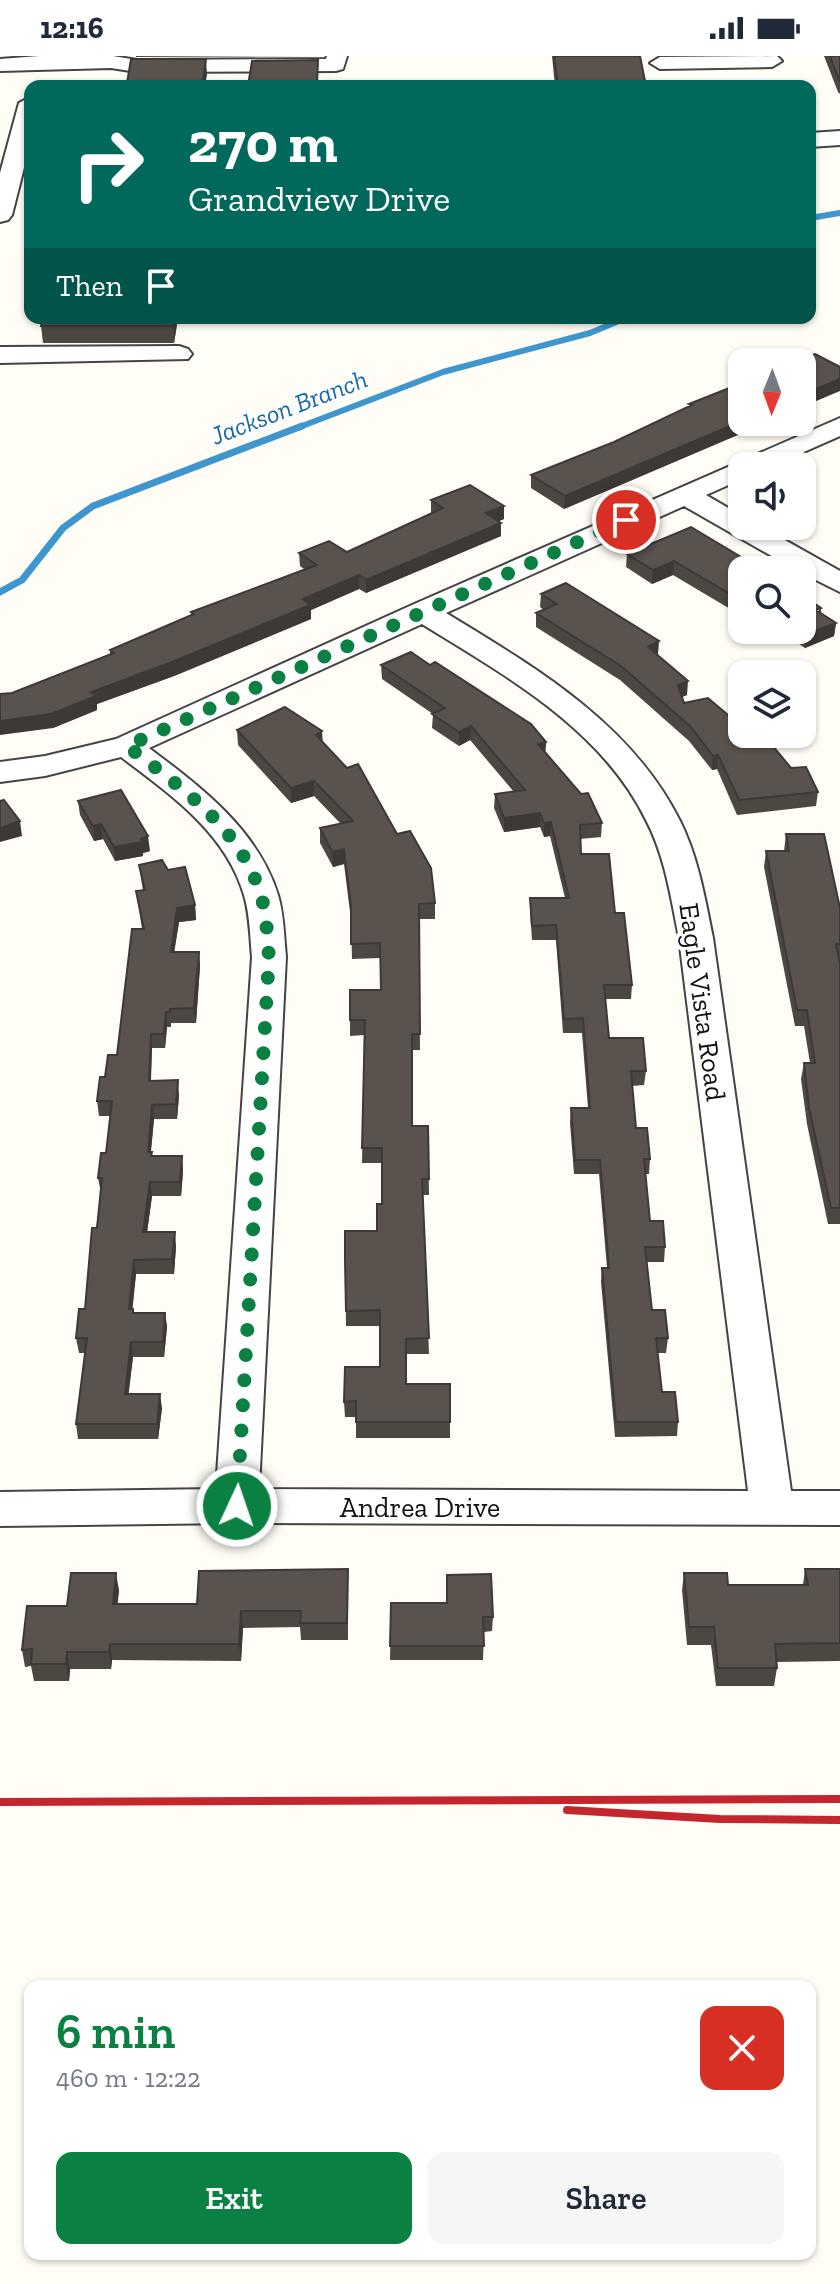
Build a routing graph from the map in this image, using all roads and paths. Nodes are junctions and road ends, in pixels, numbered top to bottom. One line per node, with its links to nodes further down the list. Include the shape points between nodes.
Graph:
1 (337, 56): 2 (street, via 336,65 137,66)
2 (111, 59): 6 (street)
3 (660, 63): 4 (street)
4 (774, 64)
5 (0, 65): 6 (street)
6 (39, 67)
7 (24, 122): 8 (street)
8 (17, 145): 9 (street)
9 (0, 215)
10 (179, 354): 11 (street)
11 (0, 355)
12 (840, 426): 13 (street)
13 (782, 452)
14 (728, 475): 15 (street)
15 (685, 495): 16 (street); 17 (street)
16 (840, 583)
17 (422, 611): 18 (street); 21 (street, Eagle Vista Road, via 574,710 624,762 662,818 682,870 696,938)
18 (127, 746): 19 (street); 20 (street, via 210,811 240,849 261,896 269,957)
19 (0, 772)
20 (237, 1506): 21 (street, Andrea Drive); 23 (street, Andrea Drive)
21 (772, 1508): 22 (street, Andrea Drive)
22 (840, 1508)
23 (0, 1509)

